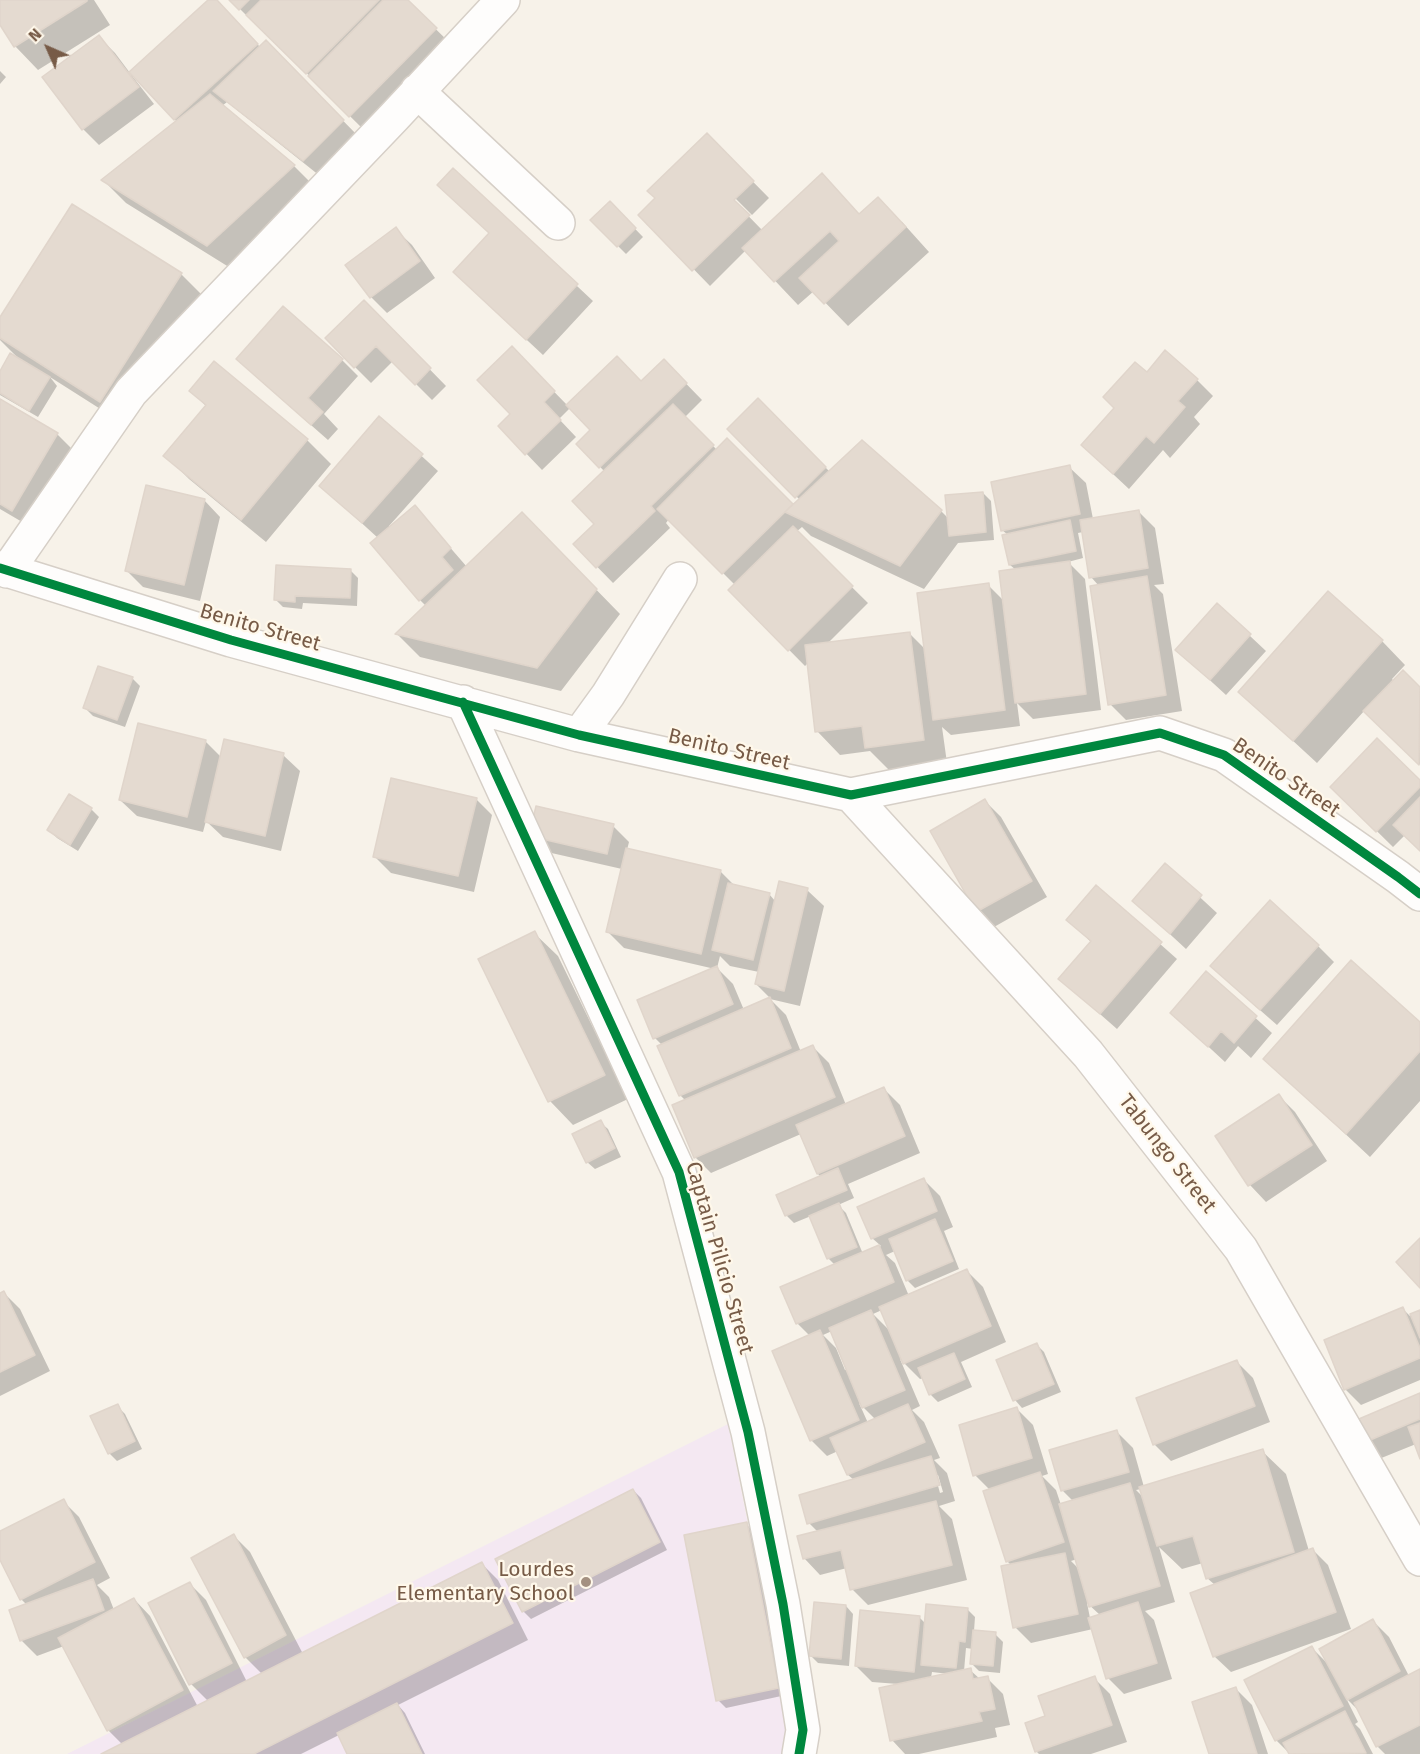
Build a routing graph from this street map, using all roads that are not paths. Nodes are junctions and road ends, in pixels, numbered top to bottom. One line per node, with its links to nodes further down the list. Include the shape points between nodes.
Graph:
1 (502, 0): 2 (street)
2 (417, 91): 3 (street); 4 (street, via 131,392)
3 (558, 224)
4 (3, 570): 6 (street, Benito Street, via 231,640)
5 (680, 579): 7 (street)
6 (463, 702): 7 (street, Benito Street); 11 (street, Captain Pilicio Street, via 679,1173 750,1443 783,1604 803,1730)
7 (579, 735): 8 (street, Benito Street)
8 (851, 795): 9 (street, Benito Street, via 1160,733 1224,755); 10 (street, Tabungo Street, via 1088,1054 1241,1249)
9 (1420, 894)
10 (1420, 1559)
11 (799, 1754)

